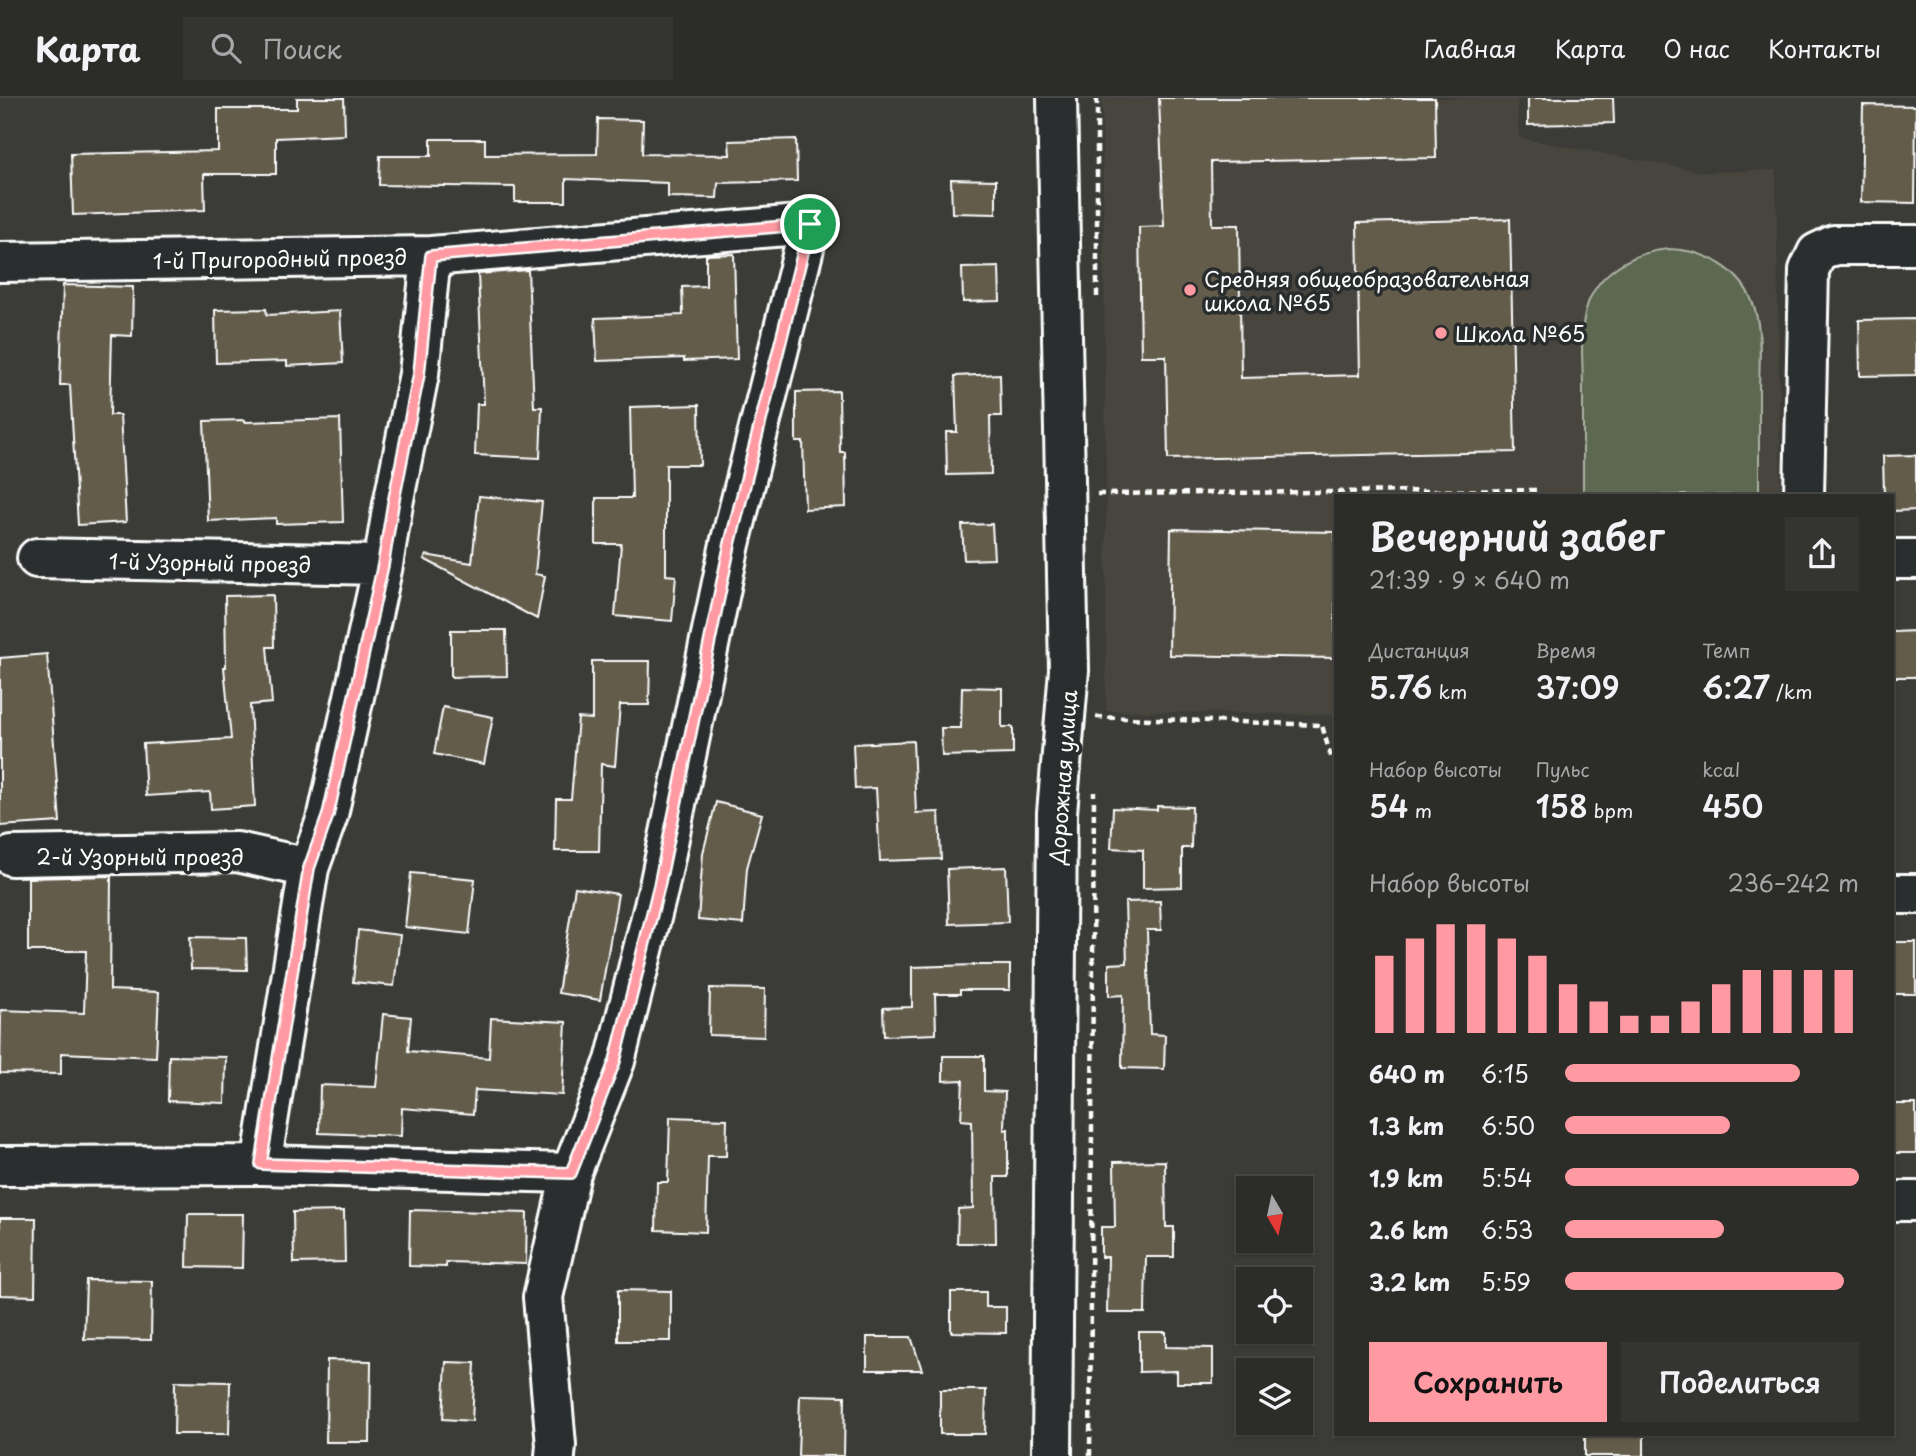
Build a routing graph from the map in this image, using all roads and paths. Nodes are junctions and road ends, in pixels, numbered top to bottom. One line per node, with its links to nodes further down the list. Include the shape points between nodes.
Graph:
1 (1057, 98): 6 (street, Дорожная улица)
2 (1916, 245): 7 (street, via 1834,245 1816,253 1809,270)
3 (431, 256): 4 (street, 1-й Пригородный проезд); 11 (street, via 419,374); 20 (street, 1-й Пригородный проезд, via 810,224 730,544 659,886 615,1061)
4 (0, 262)
5 (1541, 490): 6 (path)
6 (1065, 494): 12 (street, Дорожная улица, via 1069,670)
7 (1804, 494)
8 (37, 558): 11 (street, 1-й Узорный проезд)
9 (1894, 559): 10 (street)
10 (1916, 559)
11 (383, 565): 15 (street, via 328,815)
12 (1065, 716): 13 (path, via 1322,725); 24 (street, Дорожная улица, via 1056,813)
13 (1334, 759)
14 (12, 856): 15 (street, 2-й Узорный проезд, via 237,852)
15 (309, 868): 18 (street)
16 (1894, 894): 17 (street)
17 (1916, 894)
18 (261, 1164): 19 (street); 20 (street)
19 (0, 1166)
20 (571, 1173): 23 (street, via 543,1297)
21 (1894, 1201): 22 (street)
22 (1916, 1202)
23 (555, 1456)
24 (1052, 1456)

